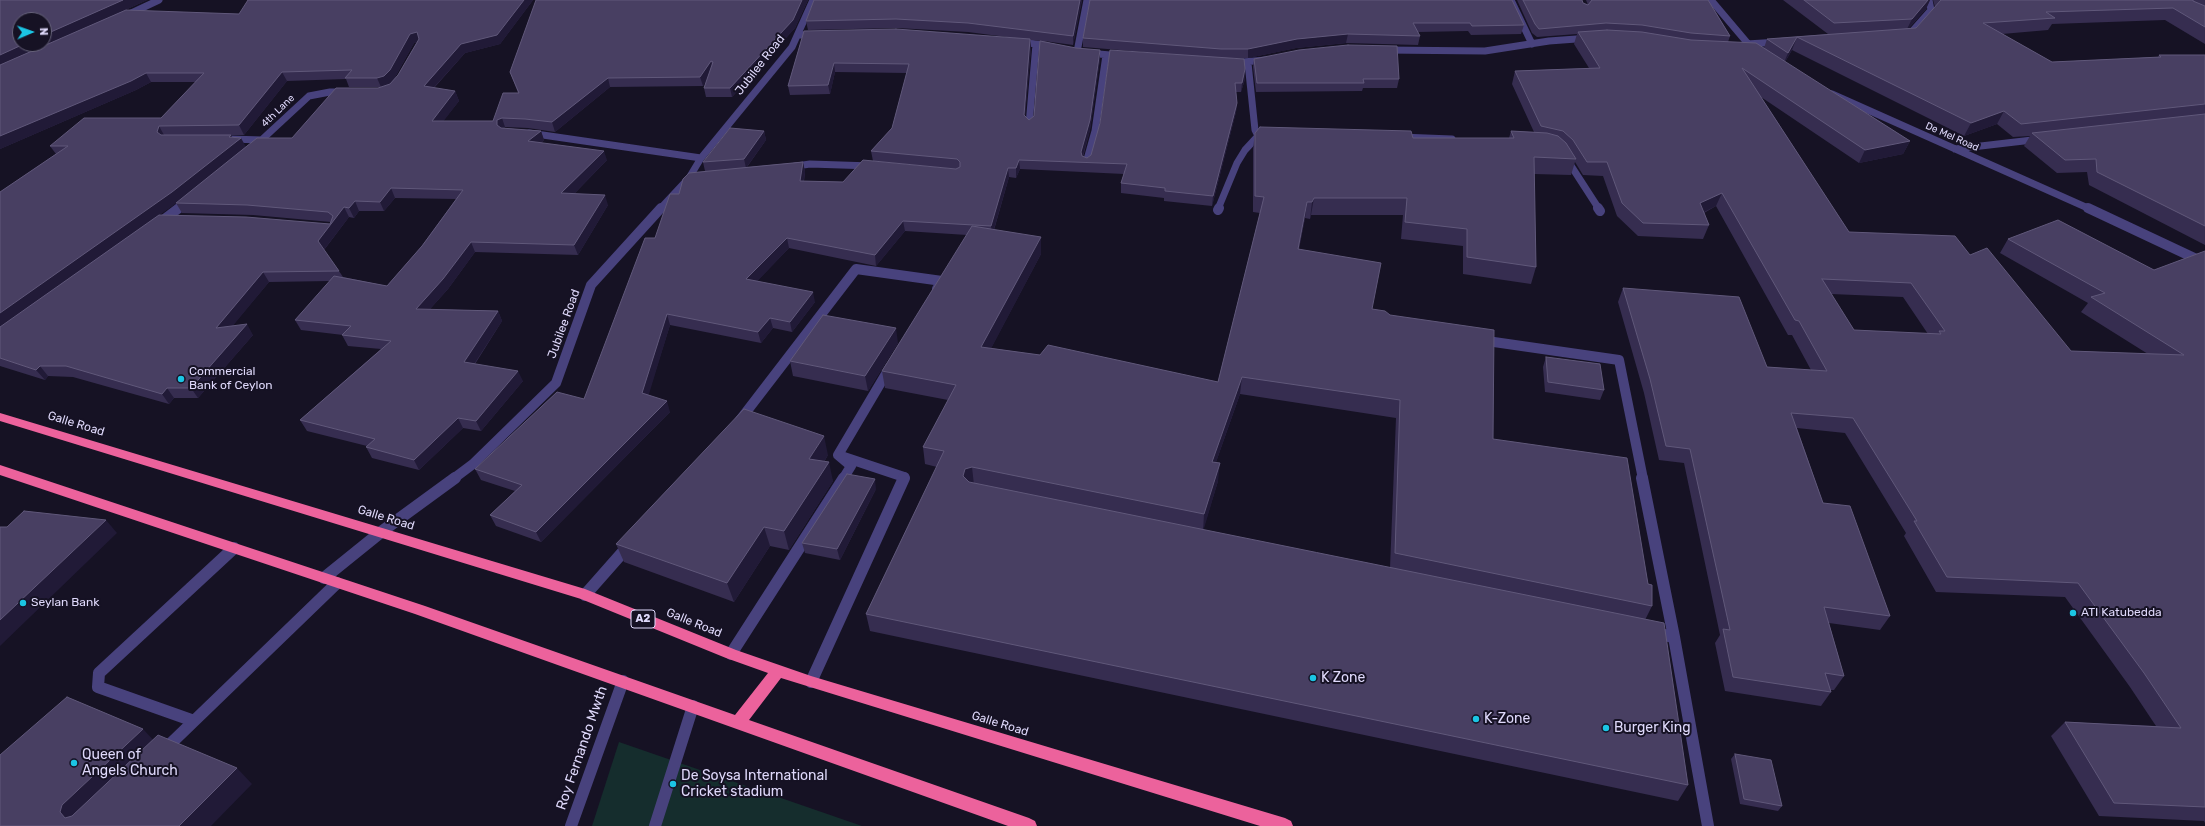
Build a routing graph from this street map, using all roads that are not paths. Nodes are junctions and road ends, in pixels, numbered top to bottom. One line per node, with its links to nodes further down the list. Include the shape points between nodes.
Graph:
1 (160, 0): 7 (street)
2 (813, 0): 8 (street, Jubilee Road)
3 (1086, 0): 18 (street)
4 (1511, 0): 15 (street)
5 (1711, 0): 16 (street)
6 (1929, 0): 10 (street, via 1931,10 1908,36)
7 (116, 20)
8 (798, 35): 9 (street); 39 (street, Jubilee Road, via 792,47)
9 (821, 35)
10 (1901, 36)
11 (1596, 37): 15 (street)
12 (1009, 40): 14 (street)
13 (1786, 42): 16 (street)
14 (1036, 44): 18 (street); 27 (street)
15 (1532, 44): 17 (street, via 1485,51)
16 (1747, 44): 19 (street, via 1757,53)
17 (1378, 49)
18 (1070, 50): 20 (street)
19 (1739, 50)
20 (1106, 55): 21 (street); 40 (street, via 1095,130)
21 (1127, 56)
22 (1277, 58): 24 (street)
23 (1227, 63): 24 (street)
24 (1248, 63): 29 (street, via 1255,130)
25 (1821, 89): 36 (street, De Mel Road)
26 (359, 92): 35 (street, 4th Lane, via 330,92 309,96)
27 (1029, 124)
28 (520, 132): 39 (street)
29 (1258, 136): 30 (street); 44 (street, via 1237,163)
30 (1277, 136)
31 (1394, 137): 33 (street)
32 (224, 139): 35 (street)
33 (1462, 139)
34 (2048, 139): 36 (street)
35 (263, 140): 37 (street, 4th Lane)
36 (1955, 149): 49 (street, De Mel Road)
37 (251, 150)
38 (1560, 152): 45 (street)
39 (701, 158): 57 (street, Jubilee Road, via 693,177 592,285 556,383 473,464)
40 (1086, 163)
41 (881, 166): 42 (street, via 810,164)
42 (780, 168)
43 (196, 194): 46 (street)
44 (1218, 210)
45 (1600, 212)
46 (165, 219): 47 (street); 48 (street)
47 (181, 220)
48 (152, 228)
49 (2205, 263)
50 (930, 301): 54 (street, via 942,281 856,268)
51 (1472, 339): 63 (street, via 1619,360)
52 (894, 361): 55 (street)
53 (0, 416): 57 (highway, Galle Road / A2)
54 (731, 430)
55 (838, 455): 64 (street, via 851,466); 67 (street, via 904,477)
56 (0, 470): 59 (highway)
57 (380, 532): 60 (street, Jubilee Road); 61 (highway, Galle Road / A2)
58 (635, 538): 61 (street)
59 (234, 548): 60 (highway); 69 (street, via 99,673 98,687)
60 (331, 581): 66 (highway); 69 (street, Jubilee Road)
61 (585, 595): 64 (highway, Galle Road / A2)
62 (1643, 631): 63 (street)
63 (1674, 637): 76 (street)
64 (731, 654): 65 (highway, Galle Road / A2)
65 (778, 671): 67 (highway, Galle Road / A2); 70 (highway)
66 (622, 681): 68 (highway); 72 (street, Roy Fernando Mwth)
67 (811, 682): 75 (highway, Galle Road / A2)
68 (693, 706): 70 (highway); 73 (street)
69 (194, 721): 71 (street, Jubilee Road)
70 (738, 722): 74 (highway)
71 (153, 760)
72 (571, 826)
73 (654, 826)
74 (1029, 826)
75 (1285, 826)
76 (1708, 826)

